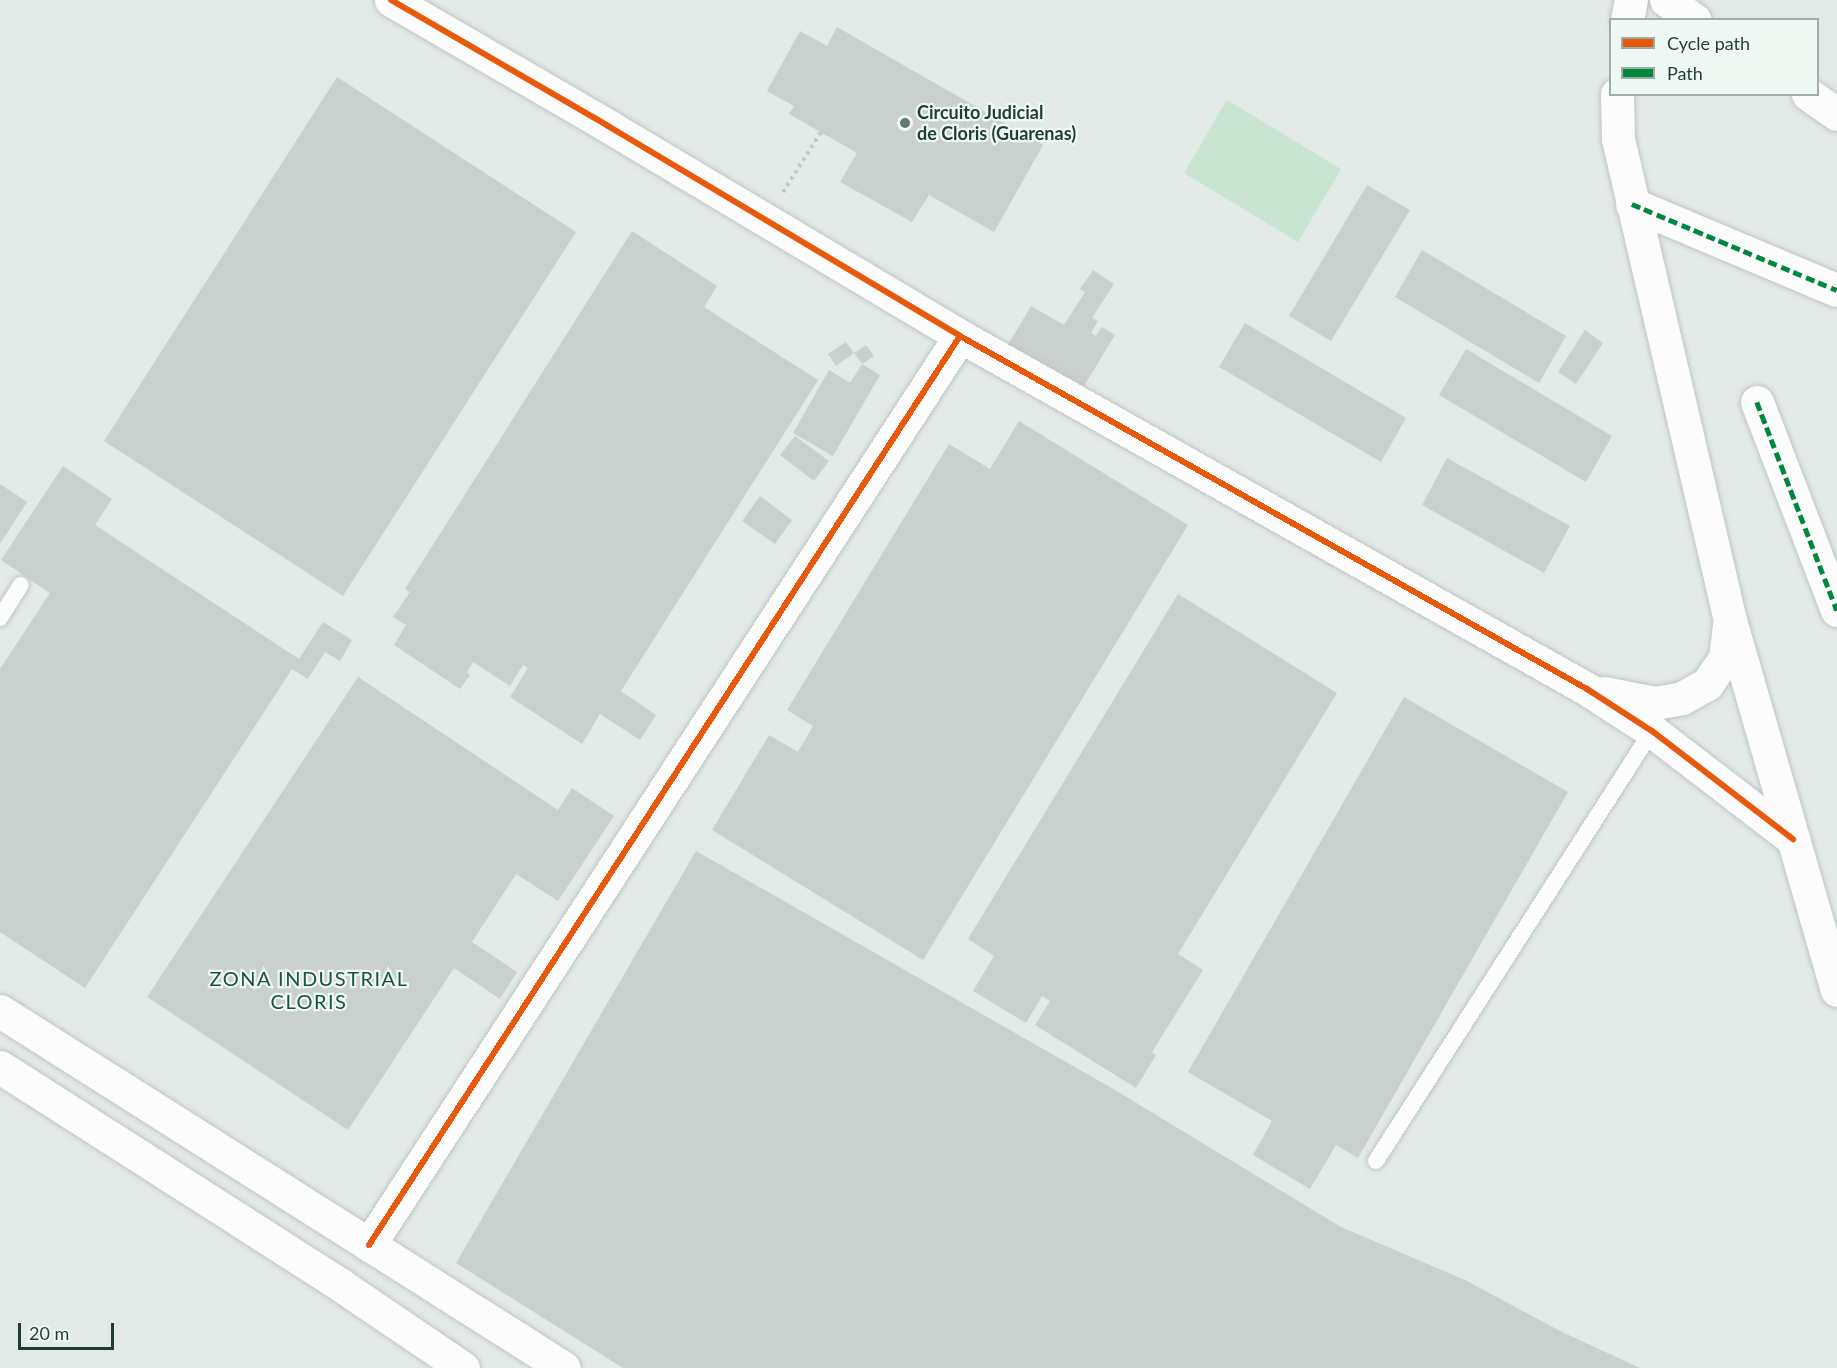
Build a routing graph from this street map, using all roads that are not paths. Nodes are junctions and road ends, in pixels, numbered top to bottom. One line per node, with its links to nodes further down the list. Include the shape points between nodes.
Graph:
1 (391, 0): 11 (street)
2 (1631, 0): 4 (street)
3 (1666, 0): 5 (street)
4 (1627, 18)
5 (1692, 18)
6 (1617, 96): 9 (street, via 1618,139)
7 (1811, 96): 8 (street)
8 (1837, 114)
9 (1632, 204): 10 (street); 16 (street)
10 (1837, 290)
11 (960, 336): 17 (street); 24 (street)
12 (1757, 402): 14 (street)
13 (21, 585): 15 (lane)
14 (1837, 610)
15 (0, 618)
16 (1730, 620): 17 (street, via 1725,658 1707,684 1682,698 1655,703); 19 (street)
17 (1587, 689): 18 (street)
18 (1652, 731): 19 (street); 23 (lane)
19 (1793, 839): 20 (street)
20 (1837, 990)
21 (0, 1011): 24 (street)
22 (0, 1067): 25 (street)
23 (1376, 1161)
24 (369, 1245): 26 (street)
25 (463, 1368)
26 (564, 1368)

